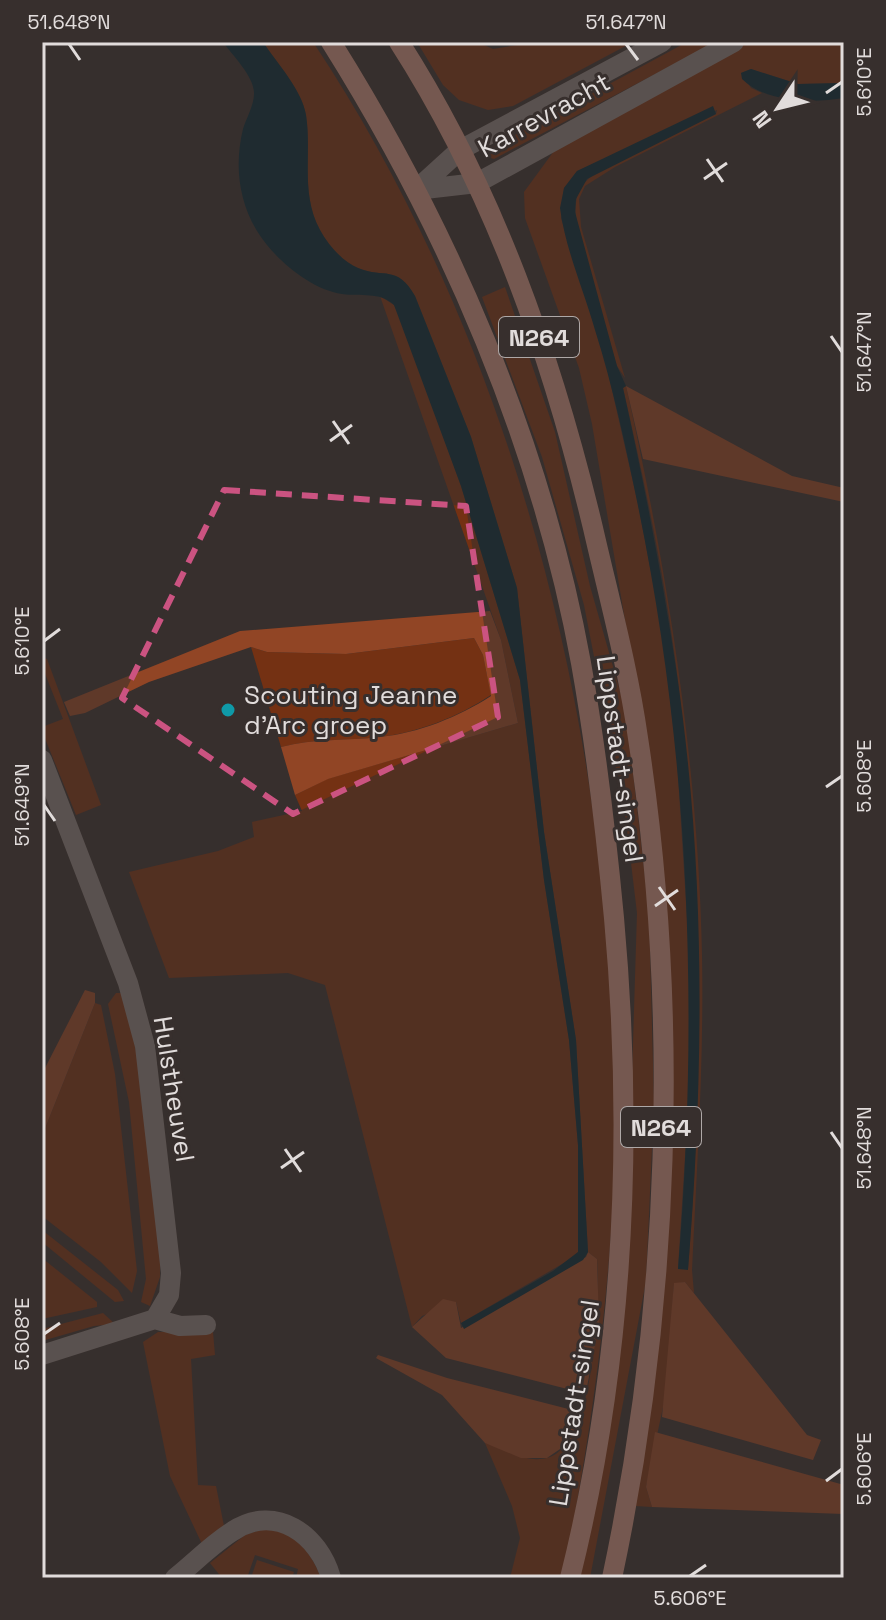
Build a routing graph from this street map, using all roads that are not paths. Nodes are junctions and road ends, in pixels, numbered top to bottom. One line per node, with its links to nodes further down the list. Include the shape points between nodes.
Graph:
1 (331, 42): 7 (main road, Lippstadt-singel / N264)
2 (399, 42): 5 (main road, Lippstadt-singel / N264)
3 (662, 42): 5 (street, Karrevracht)
4 (734, 42): 6 (street, Karrevracht)
5 (460, 150): 6 (main road, Lippstadt-singel / N264); 7 (street, Karrevracht)
6 (477, 183): 7 (street, Karrevracht); 15 (main road, Lippstadt-singel / N264, via 531,312 560,400 628,675 646,805 660,990 661,1157 652,1324 635,1458)
7 (416, 190): 14 (main road, Lippstadt-singel / N264, via 482,337 548,528 581,664 608,852 622,1013 622,1240 613,1345)
8 (42, 760): 9 (street, Hulstheuvel, via 128,983 145,1046 171,1273 169,1295)
9 (155, 1319): 10 (street, via 180,1326); 11 (street)
10 (206, 1325)
11 (42, 1355)
12 (175, 1578): 13 (street, via 234,1530 275,1521 296,1527 313,1540)
13 (331, 1578)
14 (570, 1578)
15 (612, 1578)

